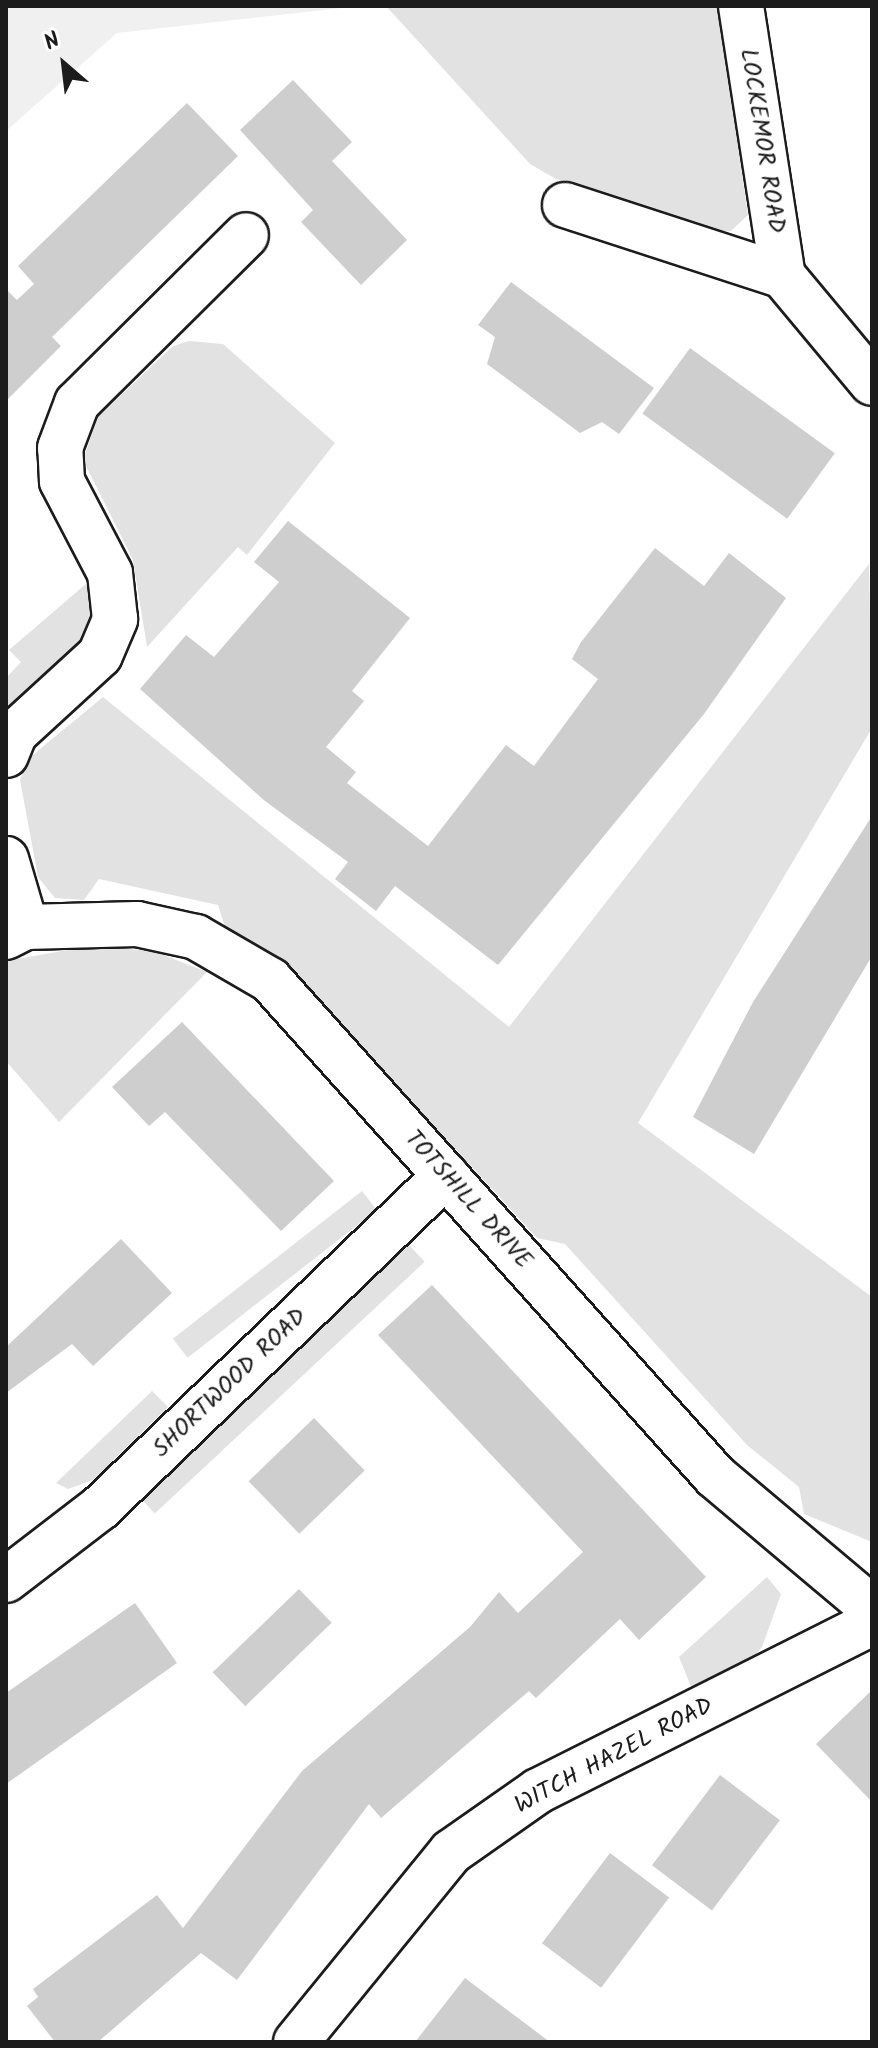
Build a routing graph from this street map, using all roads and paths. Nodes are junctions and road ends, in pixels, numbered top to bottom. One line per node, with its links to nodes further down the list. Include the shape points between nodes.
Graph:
1 (741, 6): 4 (street, LOCKEMOR ROAD)
2 (565, 205): 4 (street, LOCKEMOR ROAD)
3 (246, 235): 6 (street, via 77,403 60,448 62,481 110,573 115,619 100,655 15,733)
4 (783, 276): 5 (street)
5 (872, 383)
6 (6, 755)
7 (6, 859): 8 (street)
8 (16, 932): 9 (street, TOTSHILL DRIVE, via 137,924 196,937 245,962 270,980)
9 (446, 1175): 10 (street, SHORTWOOD ROAD, via 100,1508); 11 (street, TOTSHILL DRIVE, via 715,1476)
10 (6, 1580)
11 (872, 1608)
12 (872, 1623): 13 (street, WITCH HAZEL ROAD, via 538,1791 451,1852)
13 (296, 2042)

